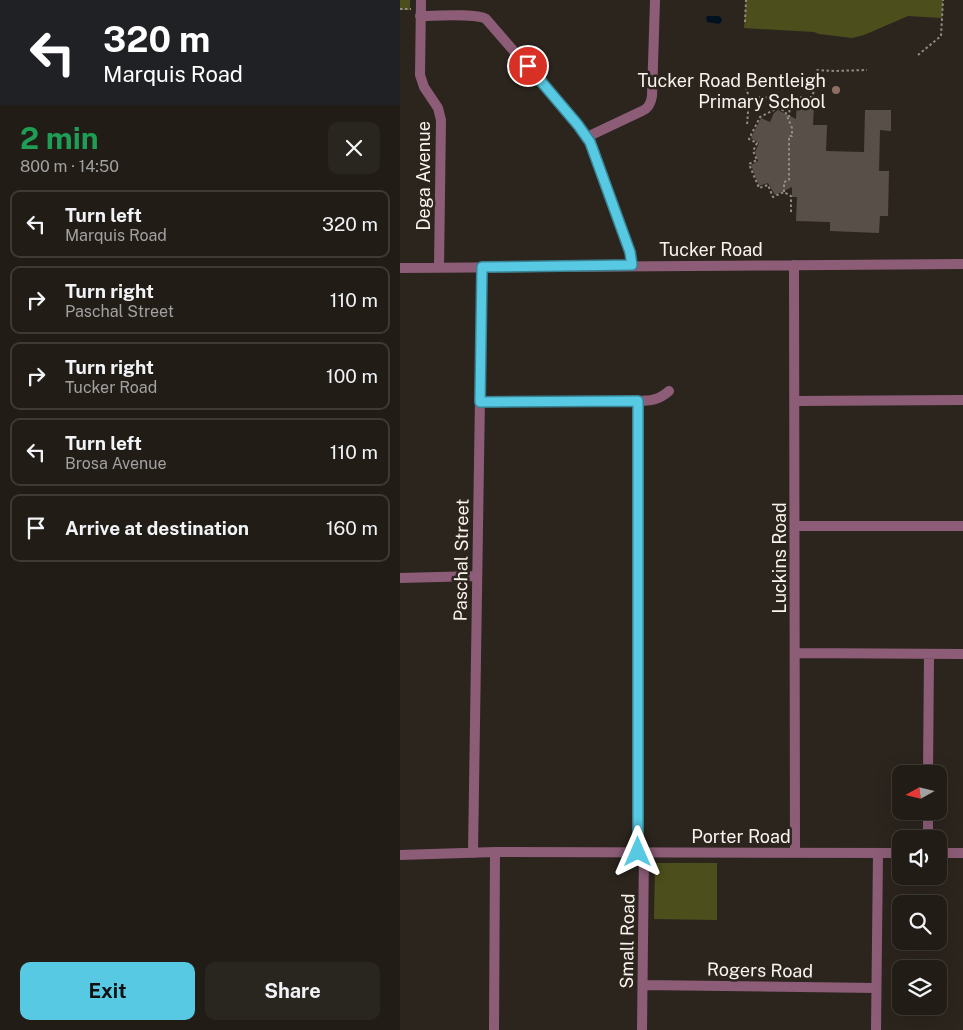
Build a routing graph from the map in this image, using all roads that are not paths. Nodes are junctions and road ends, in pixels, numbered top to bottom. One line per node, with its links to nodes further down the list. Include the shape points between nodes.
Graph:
1 (421, 0): 3 (street, Dega Avenue)
2 (655, 0): 4 (street, via 650,104 646,109)
3 (420, 16): 4 (street, via 478,16 486,19); 8 (street, Dega Avenue, via 420,75 424,88 438,108 440,120)
4 (586, 137): 6 (street, via 593,148)
5 (963, 264): 7 (street, Tucker Road)
6 (632, 265): 7 (street, Tucker Road); 9 (street, Tucker Road)
7 (794, 265): 14 (street, Luckins Road)
8 (439, 267): 9 (street, Tucker Road); 10 (street, Tucker Road)
9 (482, 267): 15 (street, Paschal Street)
10 (400, 268)
11 (669, 391): 13 (street, via 655,400)
12 (963, 400): 14 (street)
13 (638, 401): 15 (street); 25 (street, Small Road)
14 (795, 401): 16 (street, Luckins Road)
15 (480, 402): 18 (street, Paschal Street)
16 (795, 526): 17 (street); 20 (street, Luckins Road)
17 (963, 526)
18 (477, 576): 19 (street); 27 (street, Paschal Street)
19 (400, 578)
20 (795, 653): 21 (street); 26 (street, Luckins Road)
21 (929, 654): 22 (street); 23 (street)
22 (963, 654)
23 (928, 765)
24 (495, 852): 25 (street, Porter Road); 27 (street, Porter Road); 35 (street)
25 (641, 852): 26 (street, Porter Road); 33 (street, Small Road)
26 (795, 852): 28 (street, Porter Road)
27 (473, 853): 32 (street, Porter Road)
28 (878, 853): 29 (street, Porter Road); 34 (street)
29 (892, 853)
30 (947, 853): 31 (street)
31 (963, 853)
32 (400, 855)
33 (643, 985): 34 (street, Rogers Road); 36 (street, Small Road)
34 (876, 988): 37 (street)
35 (494, 1030)
36 (642, 1030)
37 (876, 1030)

